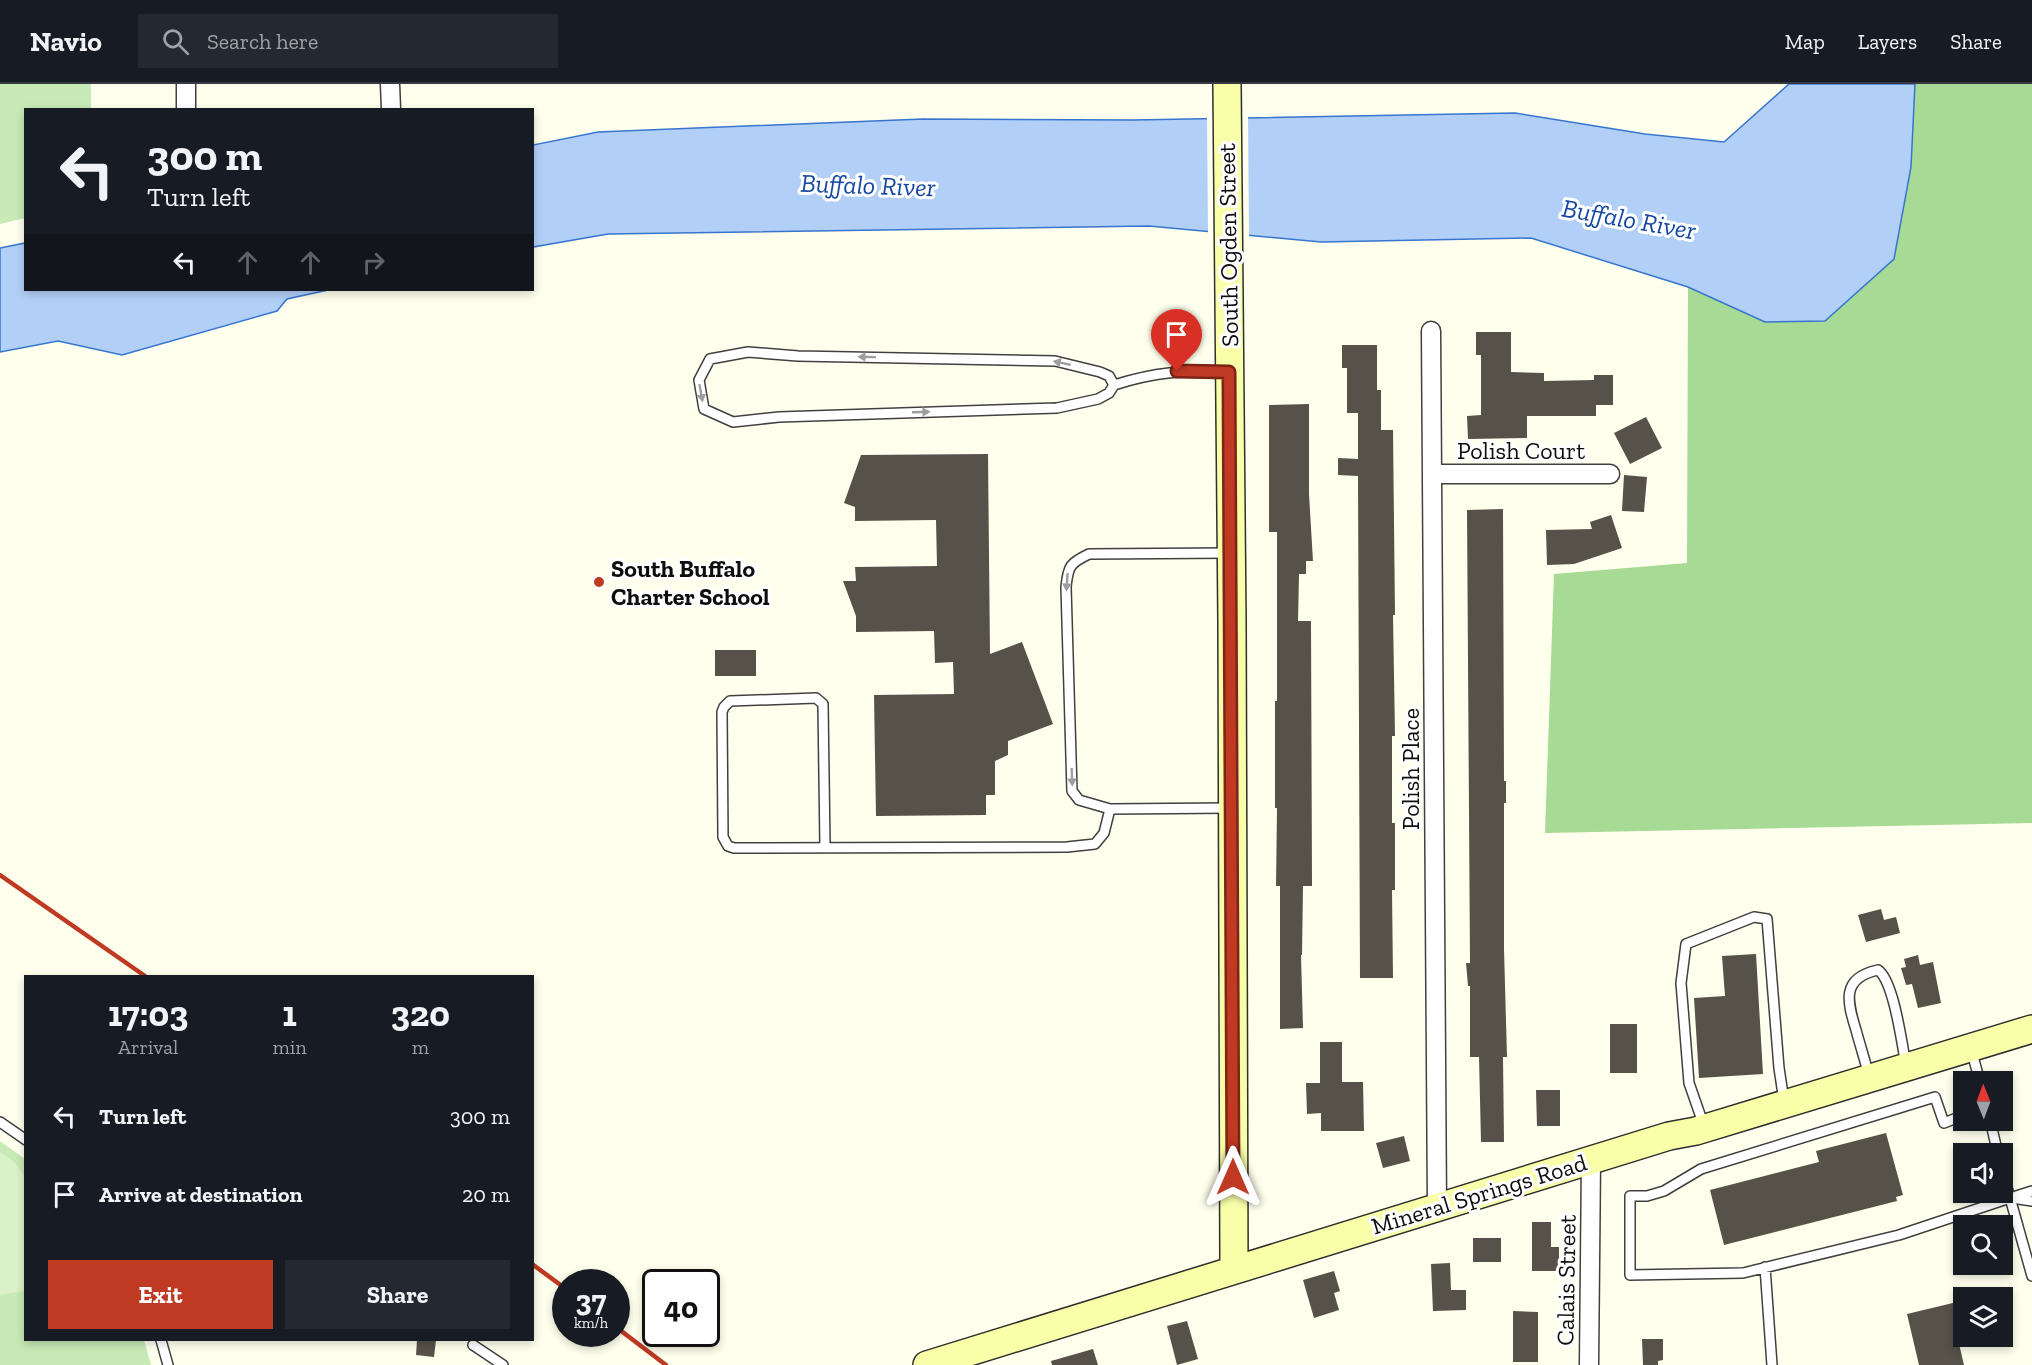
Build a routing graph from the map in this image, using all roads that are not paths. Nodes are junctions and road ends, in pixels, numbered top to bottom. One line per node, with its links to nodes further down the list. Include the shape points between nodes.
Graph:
1 (186, 84): 4 (street)
2 (390, 84): 5 (street)
3 (1227, 84): 7 (street, South Ogden Street)
4 (186, 108)
5 (391, 108)
6 (1431, 331): 9 (street, Polish Place)
7 (1229, 372): 8 (lane, via 1162,372); 11 (street, South Ogden Street)
8 (1113, 385): 8 (lane, one-way to 8, via 1109,376 1101,372 1055,361 748,352 710,359 699,380 704,409 733,422 779,417 1057,408 1098,399 1109,393)
9 (1432, 474): 10 (street, Polish Court); 32 (street, Polish Place)
10 (1610, 474)
11 (1231, 553): 12 (street, South Ogden Street); 13 (lane, one-way to 13, via 1089,554 1073,561 1067,572 1072,790 1079,800)
12 (1232, 808): 13 (lane); 34 (street, South Ogden Street)
13 (1110, 809): 14 (lane, via 1104,833 1095,844)
14 (825, 847): 14 (lane, via 728,846 723,837 722,712 730,701 816,698 823,704)
15 (2032, 1029): 16 (street, Mineral Springs Road)
16 (1971, 1048): 17 (street, Mineral Springs Road); 18 (lane)
17 (1907, 1067): 19 (street, Mineral Springs Road); 19 (lane, via 1888,983 1878,970 1864,973 1850,990 1848,1004)
18 (1977, 1071)
19 (1870, 1078): 20 (street, Mineral Springs Road)
20 (1785, 1104): 23 (street, Mineral Springs Road); 23 (lane, via 1767,920 1754,917 1686,944 1681,983 1689,1083)
21 (1953, 1119): 33 (lane, via 1944,1123 1935,1097 1701,1169 1664,1191 1630,1196 1630,1275 1743,1273)
22 (0, 1122): 24 (lane)
23 (1705, 1128): 25 (street, Mineral Springs Road)
24 (24, 1139)
25 (1591, 1160): 32 (street, Mineral Springs Road); 41 (street, Calais Street)
26 (2032, 1191): 27 (lane)
27 (2013, 1197)
28 (2013, 1198): 29 (lane)
29 (2032, 1201)
30 (1995, 1203): 33 (lane, via 1899,1235)
31 (2011, 1203): 35 (lane)
32 (1437, 1207): 34 (street, Mineral Springs Road)
33 (1765, 1267): 42 (lane)
34 (1234, 1269): 40 (street, Mineral Springs Road)
35 (2032, 1276)
36 (161, 1341): 38 (lane)
37 (473, 1345): 39 (lane)
38 (168, 1365)
39 (502, 1365)
40 (927, 1365)
41 (1589, 1365)
42 (1772, 1365)

